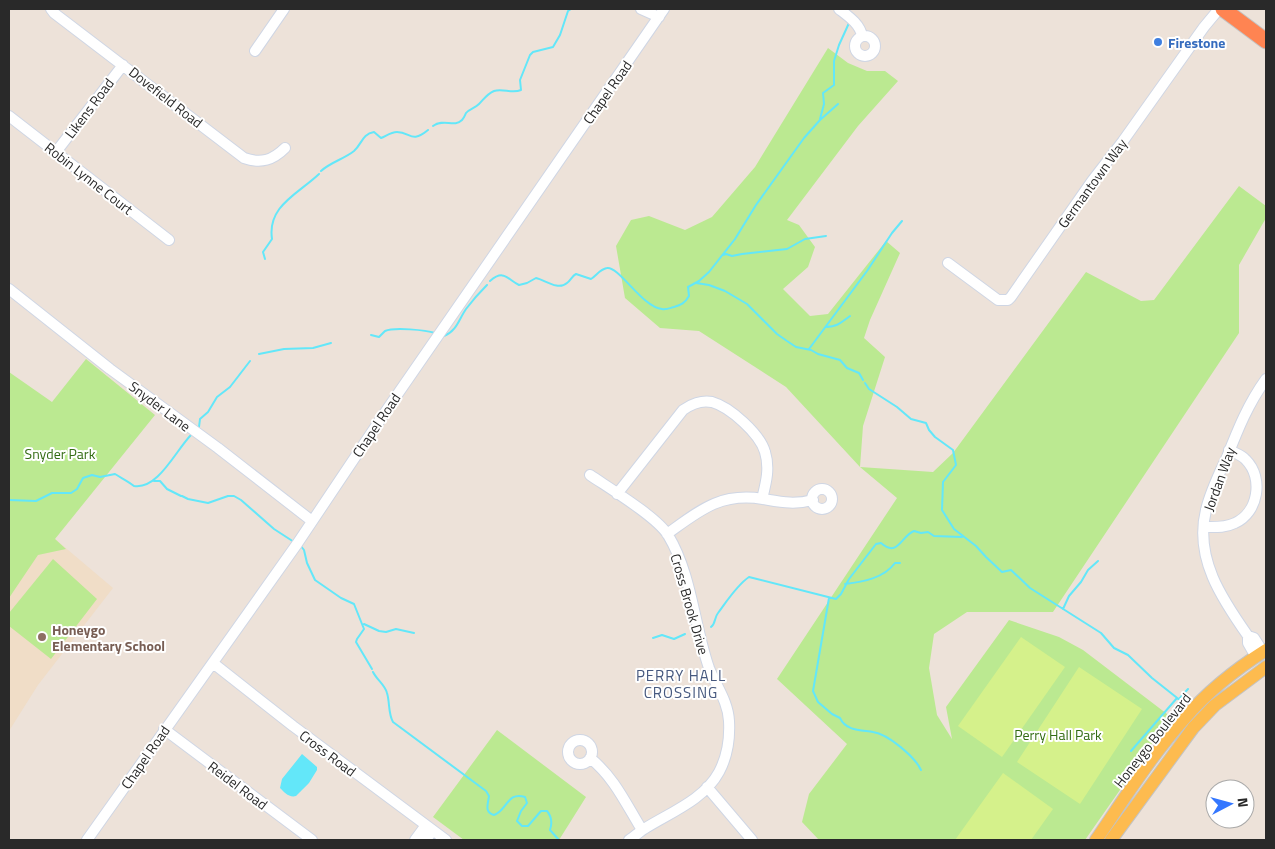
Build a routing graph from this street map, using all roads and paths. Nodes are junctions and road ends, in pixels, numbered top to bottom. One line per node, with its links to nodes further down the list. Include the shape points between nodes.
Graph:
1 (51, 9): 11 (street, Dovefield Road)
2 (284, 9): 10 (street)
3 (641, 9): 7 (street)
4 (839, 9): 8 (street, via 856,24)
5 (1219, 9): 16 (street, Germantown Way, via 1008,300 998,300)
6 (1224, 9): 9 (highway)
7 (662, 13): 24 (street, Chapel Road)
8 (862, 36)
9 (1266, 41)
10 (255, 50)
11 (123, 64): 13 (street, Dovefield Road, via 244,158 263,161); 14 (street, Likens Road)
12 (9, 116): 14 (street, Robin Lynne Court)
13 (285, 148)
14 (56, 152): 15 (street, Robin Lynne Court)
15 (169, 240)
16 (948, 264)
17 (9, 288): 24 (street, Snyder Lane, via 110,369)
18 (1266, 379): 19 (street, Jordan Way, via 1250,403)
19 (1229, 450): 25 (street, Jordan Way, via 1206,510); 25 (street, via 1241,455 1250,465 1257,484 1255,497 1251,509 1240,520 1226,526)
20 (590, 475): 21 (street, Cross Brook Drive)
21 (617, 494): 22 (street, via 682,410 694,404 711,402 738,418 762,444 767,470); 26 (street, Cross Brook Drive)
22 (762, 499): 23 (street, via 791,504); 26 (street, via 738,496 719,501)
23 (813, 500)
24 (312, 521): 28 (street, Chapel Road)
25 (1204, 527): 27 (street, Jordan Way, via 1203,544 1210,574)
26 (667, 534): 32 (street, Cross Brook Drive, via 679,558 704,652 729,720 729,743 724,762)
27 (1262, 653): 42 (main road, Honeygo Boulevard, via 1210,692 1184,719)
28 (213, 663): 30 (street, Chapel Road); 33 (street, Cross Road)
29 (1266, 667): 43 (main road, Honeygo Boulevard, via 1215,705 1193,728)
30 (164, 730): 35 (street, Chapel Road); 36 (street, Reidel Road)
31 (590, 758): 34 (street, via 615,784)
32 (707, 787): 34 (street, Cross Brook Drive); 41 (street)
33 (429, 828): 37 (street); 38 (street); 39 (street, Cross Road)
34 (642, 830): 40 (street, Cross Brook Drive)
35 (87, 840)
36 (312, 840)
37 (415, 840)
38 (425, 840)
39 (446, 840)
40 (629, 840)
41 (752, 840)
42 (1096, 840)
43 (1112, 840)

